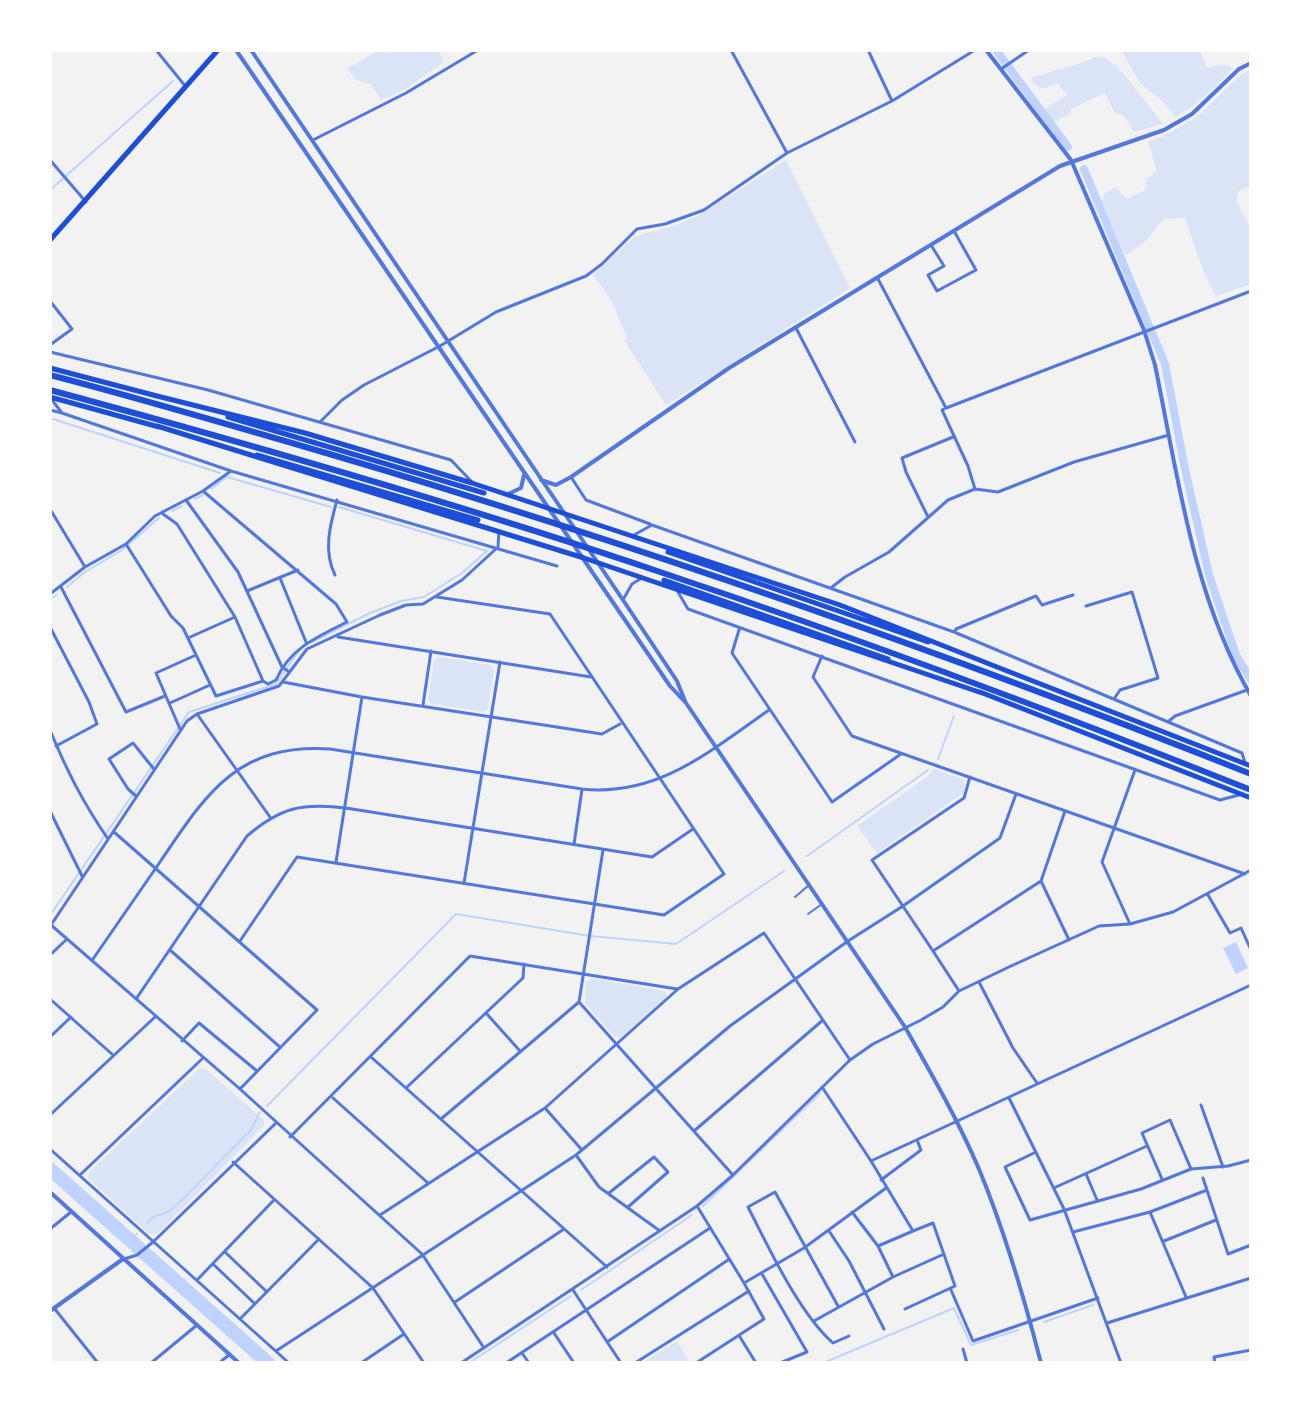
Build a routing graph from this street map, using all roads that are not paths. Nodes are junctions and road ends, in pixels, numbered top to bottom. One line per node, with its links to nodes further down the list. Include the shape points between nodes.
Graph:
1 (156, 50): 13 (street)
2 (236, 50): 30 (street)
3 (251, 50): 15 (street)
4 (478, 50): 15 (street)
5 (731, 50): 16 (street)
6 (868, 50): 14 (street)
7 (975, 50): 14 (street)
8 (986, 50): 12 (street)
9 (1029, 50): 12 (street)
10 (216, 51): 13 (main road)
11 (1251, 63): 17 (street, via 1181,121)
12 (1001, 69): 17 (street)
13 (186, 88): 19 (main road)
14 (892, 101): 16 (street)
15 (313, 140): 28 (street)
16 (787, 153): 28 (street, via 704,210 637,229 586,276 496,312)
17 (1071, 160): 20 (street); 27 (street)
18 (51, 164): 19 (street)
19 (86, 202): 21 (main road)
20 (954, 231): 22 (street); 22 (street, via 976,270 937,291 928,275 944,266)
21 (50, 240)
22 (931, 245): 23 (street)
23 (878, 278): 26 (street); 37 (street)
24 (1251, 291): 27 (street)
25 (50, 301): 29 (street, via 72,329)
26 (795, 328): 44 (street); 47 (street)
27 (1144, 330): 37 (street); 42 (street)
28 (447, 342): 30 (street); 48 (street)
29 (50, 345)
30 (440, 346): 40 (street, via 364,385); 46 (street)
31 (50, 352): 40 (street)
32 (50, 368): 35 (main road)
33 (50, 375): 130 (highway, via 667,559 1002,677)
34 (50, 390): 134 (highway, via 383,484 665,573 993,690)
35 (157, 396): 49 (main road); 52 (main road)
36 (50, 397): 39 (street); 41 (main road)
37 (946, 408): 43 (street, via 942,410)
38 (50, 410): 39 (street)
39 (62, 413): 45 (street)
40 (321, 421): 49 (street, via 451,460)
41 (157, 426): 61 (main road); 63 (main road)
42 (1169, 435): 50 (street, via 1074,462 998,492); 104 (street, via 1212,615)
43 (954, 437): 50 (street); 60 (street, via 902,458)
44 (855, 442)
45 (231, 471): 51 (street); 55 (street)
46 (524, 473): 53 (street, via 521,488); 56 (street)
47 (571, 477): 48 (street, via 556,485); 62 (street, via 586,500)
48 (541, 480): 58 (street)
49 (472, 483): 53 (main road)
50 (975, 489): 60 (street, via 948,500)
51 (203, 491): 54 (street); 72 (street)
52 (484, 493)
53 (506, 494): 56 (main road)
54 (186, 500): 59 (street); 80 (street)
55 (337, 500): 66 (street); 73 (street, via 329,528 329,563)
56 (547, 507): 58 (main road); 68 (street)
57 (50, 509): 71 (street)
58 (562, 512): 64 (main road); 69 (street)
59 (162, 513): 65 (street); 86 (street, via 177,524)
60 (928, 517): 78 (street, via 889,552)
61 (478, 520)
62 (652, 525): 64 (street); 78 (street)
63 (499, 531): 66 (street); 68 (main road)
64 (632, 536): 98 (main road, via 840,605)
65 (126, 544): 71 (street); 91 (street)
66 (498, 547): 70 (street); 83 (street)
67 (668, 552): 98 (main road)
68 (584, 558): 69 (main road); 111 (street)
69 (599, 563): 75 (main road); 84 (street)
70 (557, 566)
71 (85, 567): 77 (street)
72 (298, 570): 74 (street); 92 (street, via 336,604 347,622)
73 (335, 575)
74 (280, 578): 80 (street); 92 (street)
75 (642, 578): 79 (main road); 84 (street)
76 (664, 580): 105 (main road)
77 (61, 587): 81 (street); 106 (street, via 126,712)
78 (832, 587): 89 (street)
79 (676, 590): 88 (street, via 688,609); 105 (main road)
80 (247, 591): 97 (street)
81 (50, 594)
82 (1073, 595): 89 (street, via 1042,605 1036,596)
83 (435, 597): 90 (street); 100 (street, via 550,614)
84 (623, 600): 111 (street)
85 (1086, 606): 109 (street, via 1132,592 1158,678 1120,690)
86 (235, 617): 91 (street); 101 (street)
87 (50, 627): 121 (street, via 97,724)
88 (740, 628): 95 (street); 113 (street, via 732,653)
89 (954, 632): 109 (street)
90 (336, 637): 93 (street); 99 (street, via 307,649)
91 (188, 638): 94 (street)
92 (306, 642): 97 (street)
93 (431, 651): 96 (street); 112 (street)
94 (197, 655): 103 (street); 106 (street, via 156,673)
95 (822, 656): 124 (street, via 813,677 852,736); 128 (street)
96 (500, 662): 100 (street); 115 (street)
97 (282, 667): 99 (street); 101 (street, via 276,680)
98 (997, 667): 125 (main road)
99 (289, 672): 102 (street)
100 (591, 677): 117 (street)
101 (263, 681): 103 (street, via 216,696)
102 (283, 682): 108 (street); 114 (street)
103 (210, 685): 110 (street)
104 (1247, 690): 107 (street); 116 (street)
105 (982, 693): 136 (main road)
106 (165, 696): 110 (street)
107 (1251, 696)
108 (362, 697): 112 (street); 123 (street)
109 (1114, 699): 116 (street)
110 (169, 703): 118 (street)
111 (686, 703): 122 (street)
112 (423, 705): 115 (street)
113 (769, 710): 122 (street); 124 (street, via 832,802)
114 (197, 714): 118 (street); 127 (street)
115 (490, 716): 117 (street, via 602,734); 129 (street)
116 (1168, 721): 125 (street, via 1242,753)
117 (621, 723): 132 (street)
118 (180, 729): 126 (street)
119 (50, 730): 120 (street)
120 (52, 739): 121 (street)
121 (56, 746): 148 (street, via 82,801)
122 (716, 747): 132 (street); 158 (street)
123 (355, 752): 127 (street, via 289,750); 129 (street); 139 (street)
124 (901, 754): 131 (street)
125 (1248, 764)
126 (154, 769): 137 (street); 137 (street, via 133,743 109,759)
127 (237, 769): 142 (street); 152 (street, via 202,801)
128 (1135, 770): 136 (street, via 1220,800); 144 (street)
129 (482, 773): 133 (street); 145 (street)
130 (1251, 774)
131 (970, 777): 135 (street); 164 (street, via 964,798 872,860)
132 (660, 780): 133 (street, via 622,790); 146 (street)
133 (582, 789): 149 (street)
134 (1251, 790)
135 (1016, 794): 141 (street); 164 (street, via 1000,838)
136 (1242, 794): 138 (main road)
137 (136, 796): 147 (street)
138 (1251, 798)
139 (346, 808): 142 (street, via 316,805); 145 (street); 151 (street)
140 (50, 811): 143 (street)
141 (1065, 811): 144 (street); 156 (street)
142 (270, 817): 163 (street, via 247,836)
143 (52, 820): 155 (street)
144 (1114, 827): 154 (street); 167 (street, via 1102,862)
145 (473, 828): 149 (street); 157 (street)
146 (694, 829): 150 (street, via 652,857); 161 (street, via 724,874 664,915)
147 (113, 831): 148 (street); 152 (street)
148 (108, 839): 155 (street)
149 (574, 844): 150 (street)
150 (603, 850): 161 (street)
151 (336, 862): 157 (street); 170 (street, via 297,857)
152 (156, 868): 163 (street); 176 (street)
153 (1251, 870): 154 (street)
154 (1245, 874): 159 (street)
155 (83, 877): 166 (street)
156 (1041, 881): 169 (street); 174 (street)
157 (464, 883): 161 (street)
158 (810, 885): 160 (lane); 162 (street)
159 (1208, 895): 167 (street); 173 (street, via 1230,933 1241,928)
160 (795, 897)
161 (595, 904): 178 (street)
162 (823, 904): 165 (lane); 171 (street)
163 (199, 906): 170 (street); 172 (street)
164 (903, 906): 171 (street); 174 (street)
165 (808, 914)
166 (51, 924): 168 (street)
167 (1130, 924): 169 (street, via 1099,926)
168 (67, 939): 175 (street); 176 (street)
169 (1069, 940): 180 (street)
170 (240, 941): 195 (street, via 317,1010)
171 (848, 941): 179 (street); 191 (street)
172 (170, 950): 185 (street); 195 (street)
173 (1251, 950)
174 (933, 951): 183 (street)
175 (50, 955)
176 (92, 960): 185 (street)
177 (524, 964): 178 (street); 187 (street, via 523,978); 198 (street, via 470,956)
178 (583, 973): 182 (street); 186 (street)
179 (795, 978): 182 (street, via 764,933); 190 (street); 206 (street)
180 (979, 981): 183 (street); 202 (street)
181 (1251, 985): 202 (street)
182 (678, 989): 194 (street)
183 (959, 991): 191 (street, via 943,1007)
184 (50, 999): 188 (street)
185 (136, 999): 189 (street)
186 (579, 1002): 194 (street); 196 (street)
187 (486, 1013): 196 (street); 204 (street)
188 (71, 1017): 192 (street); 197 (street)
189 (155, 1017): 193 (street); 197 (street)
190 (823, 1020): 200 (street); 215 (street)
191 (905, 1027): 200 (street); 213 (street)
192 (50, 1037)
193 (182, 1041): 199 (street); 201 (street, via 199,1023)
194 (617, 1044): 206 (street); 210 (street)
195 (280, 1047): 201 (street)
196 (520, 1051): 212 (street)
197 (114, 1056): 211 (street)
198 (371, 1057): 204 (street); 207 (street)
199 (202, 1059): 205 (street); 230 (street)
200 (850, 1060): 203 (street)
201 (257, 1071): 205 (street)
202 (1037, 1083): 208 (street)
203 (822, 1087): 225 (street); 231 (street)
204 (406, 1088): 212 (street)
205 (240, 1089): 214 (street)
206 (656, 1089): 215 (street); 220 (street)
207 (332, 1097): 216 (street); 235 (street)
208 (1009, 1097): 213 (street); 222 (street)
209 (1201, 1105): 227 (street)
210 (545, 1108): 220 (street); 221 (street)
211 (50, 1115)
212 (441, 1119): 221 (street)
213 (957, 1122): 217 (street); 294 (street, via 995,1211)
214 (275, 1124): 216 (street); 226 (street)
215 (694, 1131): 231 (street)
216 (290, 1137): 250 (street)
217 (916, 1140): 225 (street); 234 (street, via 921,1150)
218 (1147, 1146): 228 (street, via 1142,1133 1170,1120); 229 (street); 233 (street)
219 (50, 1149): 230 (street)
220 (582, 1150): 223 (street)
221 (476, 1151): 235 (street); 239 (street)
222 (1036, 1152): 237 (street); 246 (street, via 1005,1167 1030,1220)
223 (576, 1155): 239 (street); 241 (street)
224 (1251, 1160): 227 (street)
225 (871, 1161): 234 (street)
226 (233, 1162): 242 (street); 261 (street)
227 (1223, 1167): 228 (street)
228 (1191, 1169): 233 (street)
229 (1086, 1174): 237 (street); 243 (street)
230 (80, 1175): 261 (street)
231 (733, 1175): 244 (street)
232 (1203, 1178): 238 (street)
233 (1162, 1179): 243 (street)
234 (881, 1180): 236 (street)
235 (428, 1183): 250 (street)
236 (886, 1188): 248 (street); 257 (street)
237 (1054, 1188): 246 (street)
238 (1207, 1190): 249 (street); 251 (street)
239 (520, 1191): 254 (street); 266 (street)
240 (50, 1192): 247 (street)
241 (609, 1193): 245 (street); 245 (street, via 654,1157 668,1172)
242 (274, 1200): 259 (street); 265 (street)
243 (1097, 1200): 246 (street)
244 (697, 1206): 252 (street); 255 (street)
245 (628, 1207): 255 (street)
246 (1064, 1209): 258 (street)
247 (71, 1212): 253 (street); 268 (street)
248 (852, 1212): 256 (street); 263 (street)
249 (1150, 1212): 258 (street); 260 (street)
250 (380, 1215): 266 (street)
251 (1216, 1220): 260 (street); 262 (street, via 1228,1254)
252 (710, 1228): 269 (street); 291 (street)
253 (50, 1229)
254 (564, 1229): 272 (street); 286 (street)
255 (660, 1231): 272 (street)
256 (829, 1231): 264 (street); 282 (street)
257 (913, 1231): 263 (street); 267 (street, via 933,1223)
258 (1072, 1232): 284 (street)
259 (319, 1239): 278 (street); 283 (street)
260 (1163, 1241): 285 (street)
261 (153, 1242): 268 (street); 276 (street)
262 (1251, 1245)
263 (878, 1246): 274 (street)
264 (804, 1248): 271 (street); 271 (street, via 775,1192 748,1207); 288 (street)
265 (225, 1252): 270 (street); 283 (street)
266 (422, 1254): 278 (street); 286 (street)
267 (944, 1254): 274 (street); 279 (street, via 955,1286)
268 (124, 1259): 289 (street); 296 (street)
269 (728, 1260): 277 (street); 302 (street)
270 (213, 1264): 276 (street); 287 (street)
271 (778, 1265): 273 (street); 293 (street)
272 (607, 1267): 280 (street)
273 (762, 1274): 277 (street); 324 (street, via 807,1352)
274 (893, 1277): 282 (street)
275 (1251, 1278): 285 (street)
276 (198, 1279): 292 (street)
277 (744, 1283): 281 (street)
278 (373, 1288): 299 (street); 306 (street)
279 (950, 1289): 290 (street); 294 (street, via 973,1341)
280 (573, 1290): 291 (street); 303 (street)
281 (749, 1291): 301 (street, via 764,1319); 321 (street)
282 (866, 1291): 288 (street); 297 (street)
283 (267, 1292): 287 (street)
284 (1098, 1298): 294 (street); 295 (street)
285 (1187, 1298): 295 (street)
286 (455, 1302): 303 (street)
287 (255, 1304): 292 (street)
288 (838, 1306): 293 (street)
289 (52, 1309): 309 (street)
290 (905, 1309)
291 (587, 1311): 298 (street); 302 (street)
292 (240, 1319): 306 (street)
293 (814, 1321): 300 (street, via 833,1343)
294 (1030, 1322): 326 (street)
295 (1107, 1323): 327 (street)
296 (197, 1325): 308 (street); 310 (street)
297 (884, 1329)
298 (553, 1333): 307 (street); 319 (street)
299 (404, 1334): 314 (street); 315 (street)
300 (849, 1336)
301 (740, 1337): 322 (street); 323 (street)
302 (607, 1342): 320 (street)
303 (484, 1348): 316 (street)
304 (963, 1349): 325 (street)
305 (1251, 1350): 328 (street, via 1214,1357)
306 (276, 1351): 313 (street)
307 (522, 1353): 317 (street); 318 (street)
308 (230, 1354): 311 (street); 312 (street)
309 (98, 1363)
310 (151, 1363)
311 (219, 1363)
312 (239, 1363)
313 (289, 1363)
314 (361, 1363)
315 (424, 1363)
316 (461, 1363)
317 (506, 1363)
318 (529, 1363)
319 (574, 1363)
320 (621, 1363)
321 (635, 1363)
322 (696, 1363)
323 (756, 1363)
324 (780, 1363)
325 (967, 1363)
326 (1041, 1363)
327 (1121, 1363)
328 (1215, 1363)

